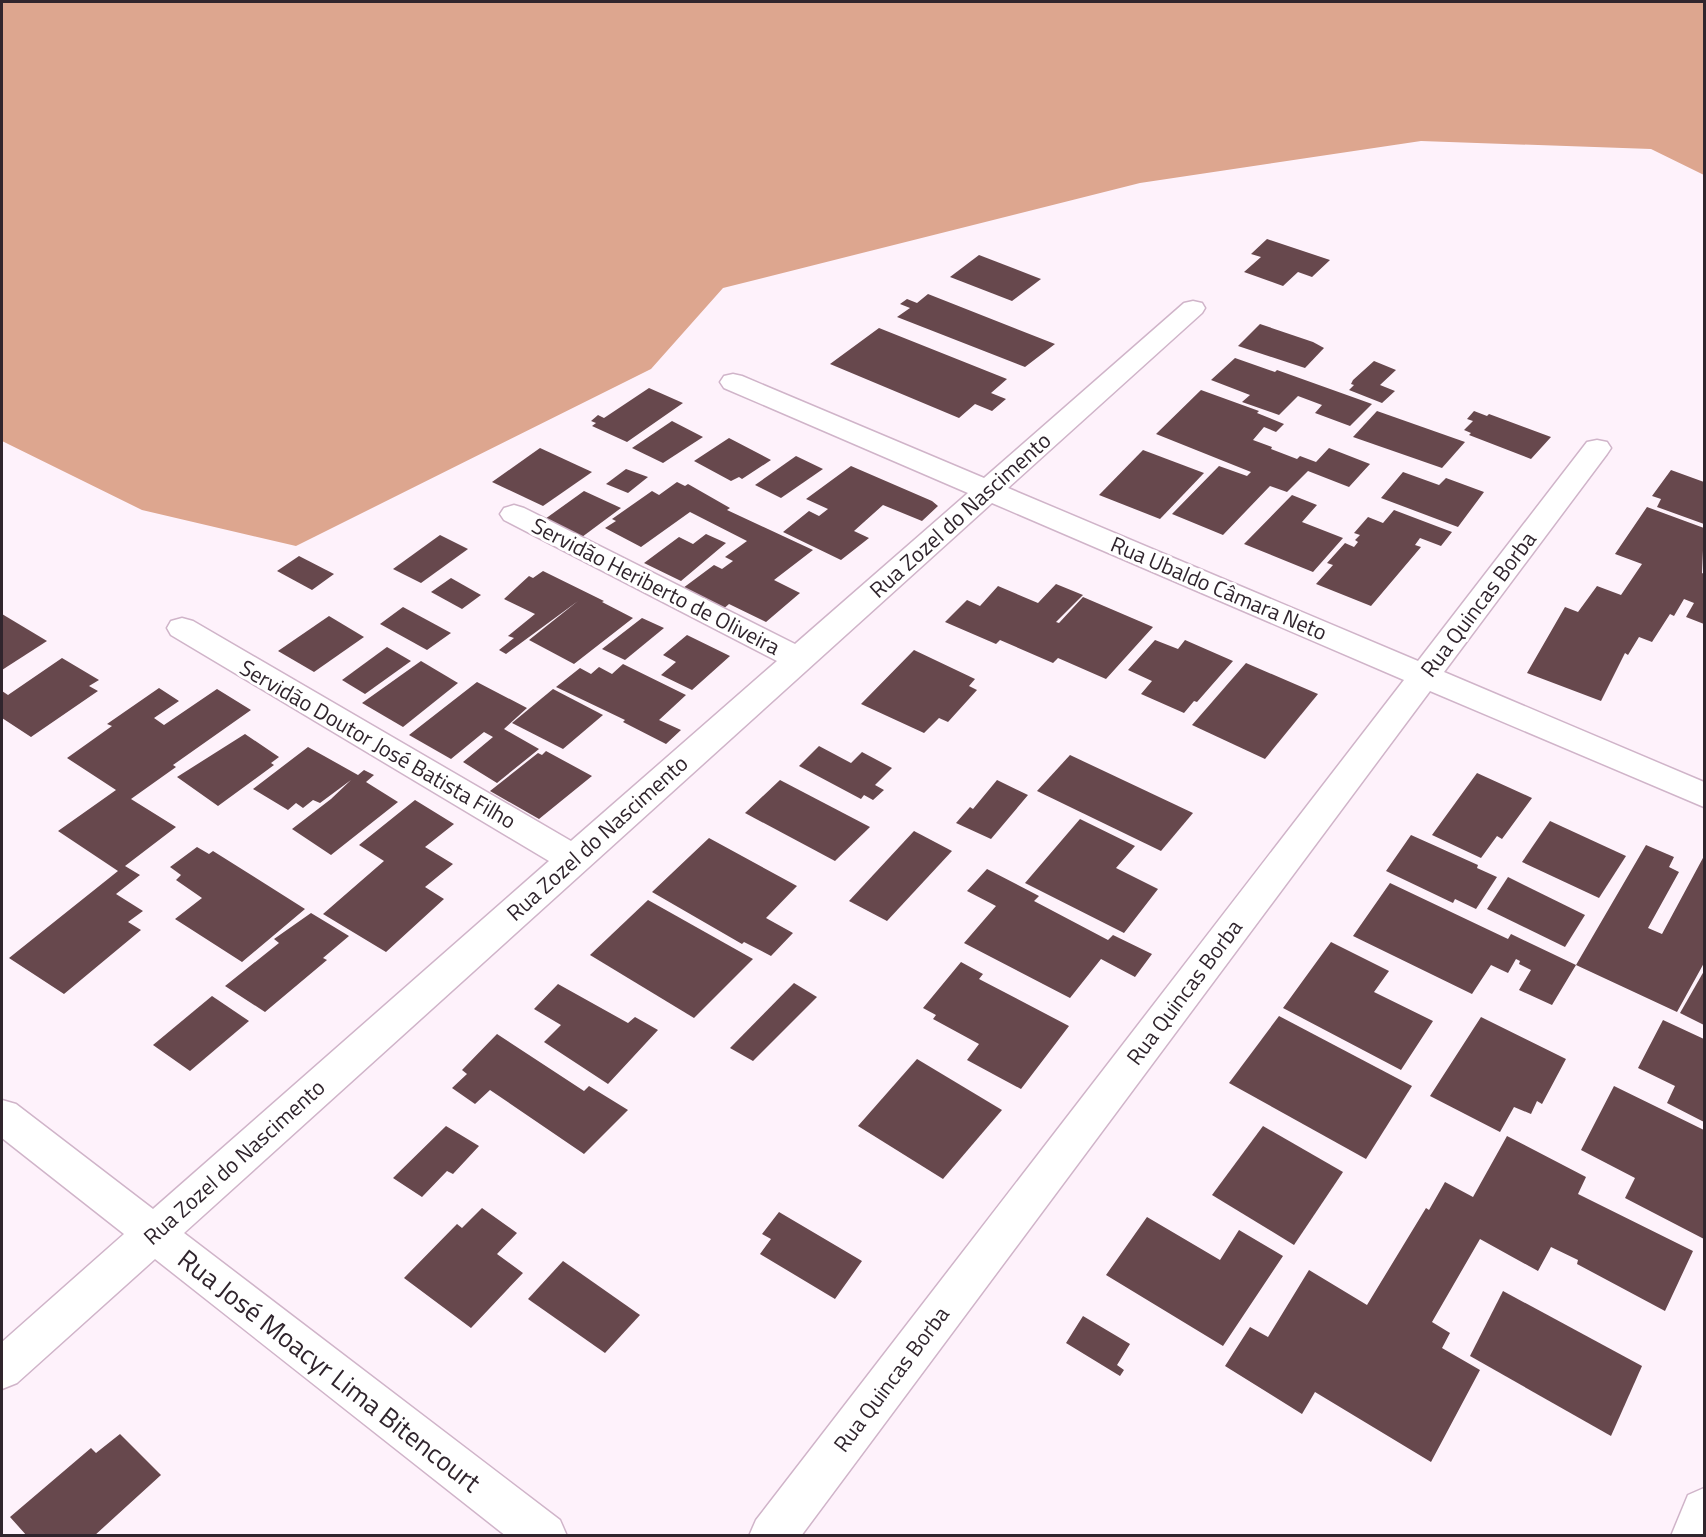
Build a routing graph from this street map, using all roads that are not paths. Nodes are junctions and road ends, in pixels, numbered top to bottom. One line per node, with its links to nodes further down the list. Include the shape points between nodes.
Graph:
1 (1193, 308): 4 (street, Rua Zozel do Nascimento)
2 (733, 382): 4 (street, Rua Ubaldo Câmara Neto)
3 (1597, 448): 8 (street, Rua Quincas Borba)
4 (988, 490): 7 (street, Rua Zozel do Nascimento); 8 (street, Rua Ubaldo Câmara Neto)
5 (514, 514): 7 (street, Servidão Heriberto de Oliveira)
6 (182, 628): 10 (street, Servidão Doutor José Batista Filho)
7 (798, 659): 10 (street, Rua Zozel do Nascimento)
8 (1424, 676): 9 (street, Rua Ubaldo Câmara Neto); 16 (street, Rua Quincas Borba)
9 (1704, 795)
10 (574, 859): 12 (street, Rua Zozel do Nascimento)
11 (2, 1116): 12 (street, Rua José Moacyr Lima Bitencourt)
12 (154, 1234): 13 (street, Rua Zozel do Nascimento); 15 (street, Rua José Moacyr Lima Bitencourt)
13 (2, 1369)
14 (1704, 1511): 17 (street)
15 (544, 1536)
16 (772, 1536)
17 (1695, 1536)

